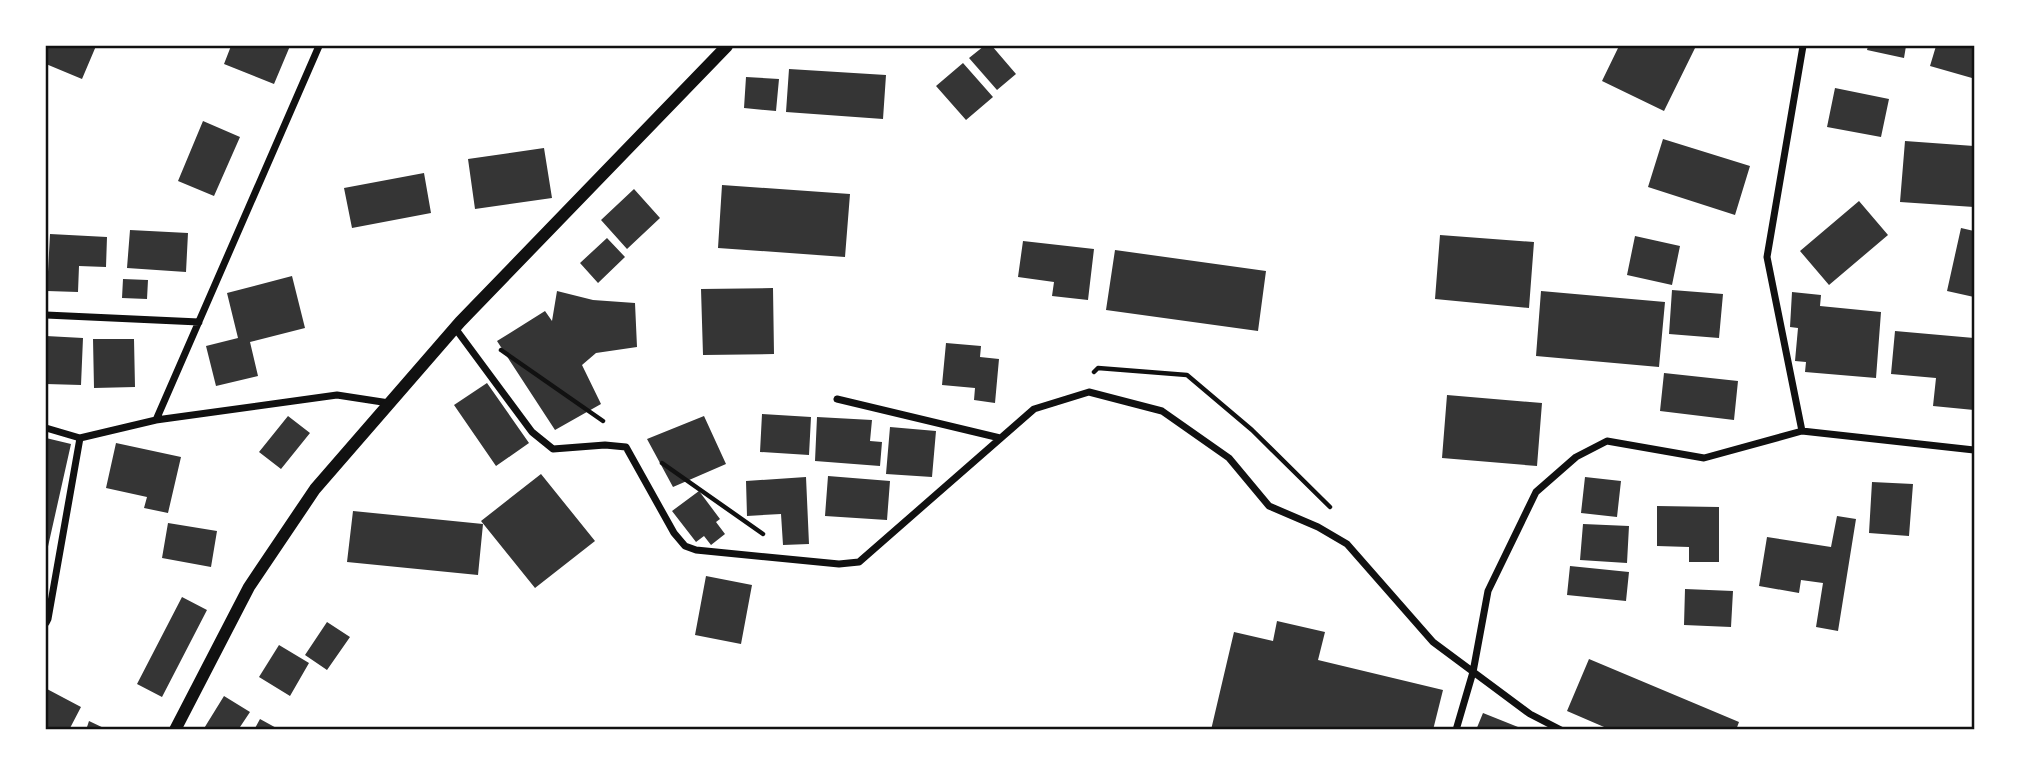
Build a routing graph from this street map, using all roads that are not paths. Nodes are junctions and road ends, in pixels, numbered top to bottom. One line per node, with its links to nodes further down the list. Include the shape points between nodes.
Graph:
1 (319, 46): 5 (street)
2 (727, 46): 6 (street)
3 (1803, 46): 11 (street, via 1767,257)
4 (46, 315): 5 (street)
5 (199, 322): 9 (street)
6 (455, 328): 8 (street); 13 (street, via 532,432 553,449 626,447 674,533 685,546 696,550 859,562)
7 (837, 399): 13 (street)
8 (389, 403): 9 (street, via 337,395); 17 (street, via 315,489 249,587)
9 (156, 420): 12 (street)
10 (46, 428): 12 (street)
11 (1802, 431): 14 (street); 16 (street, via 1704,458 1607,441 1576,457 1536,492 1488,591)
12 (80, 438): 15 (street)
13 (1000, 438): 16 (street, via 1034,409 1088,392 1162,411 1229,458 1269,506 1347,544 1433,642)
14 (1975, 450)
15 (46, 623)
16 (1473, 672): 18 (street); 19 (street, via 1530,714)
17 (175, 730)
18 (1456, 730)
19 (1561, 730)

